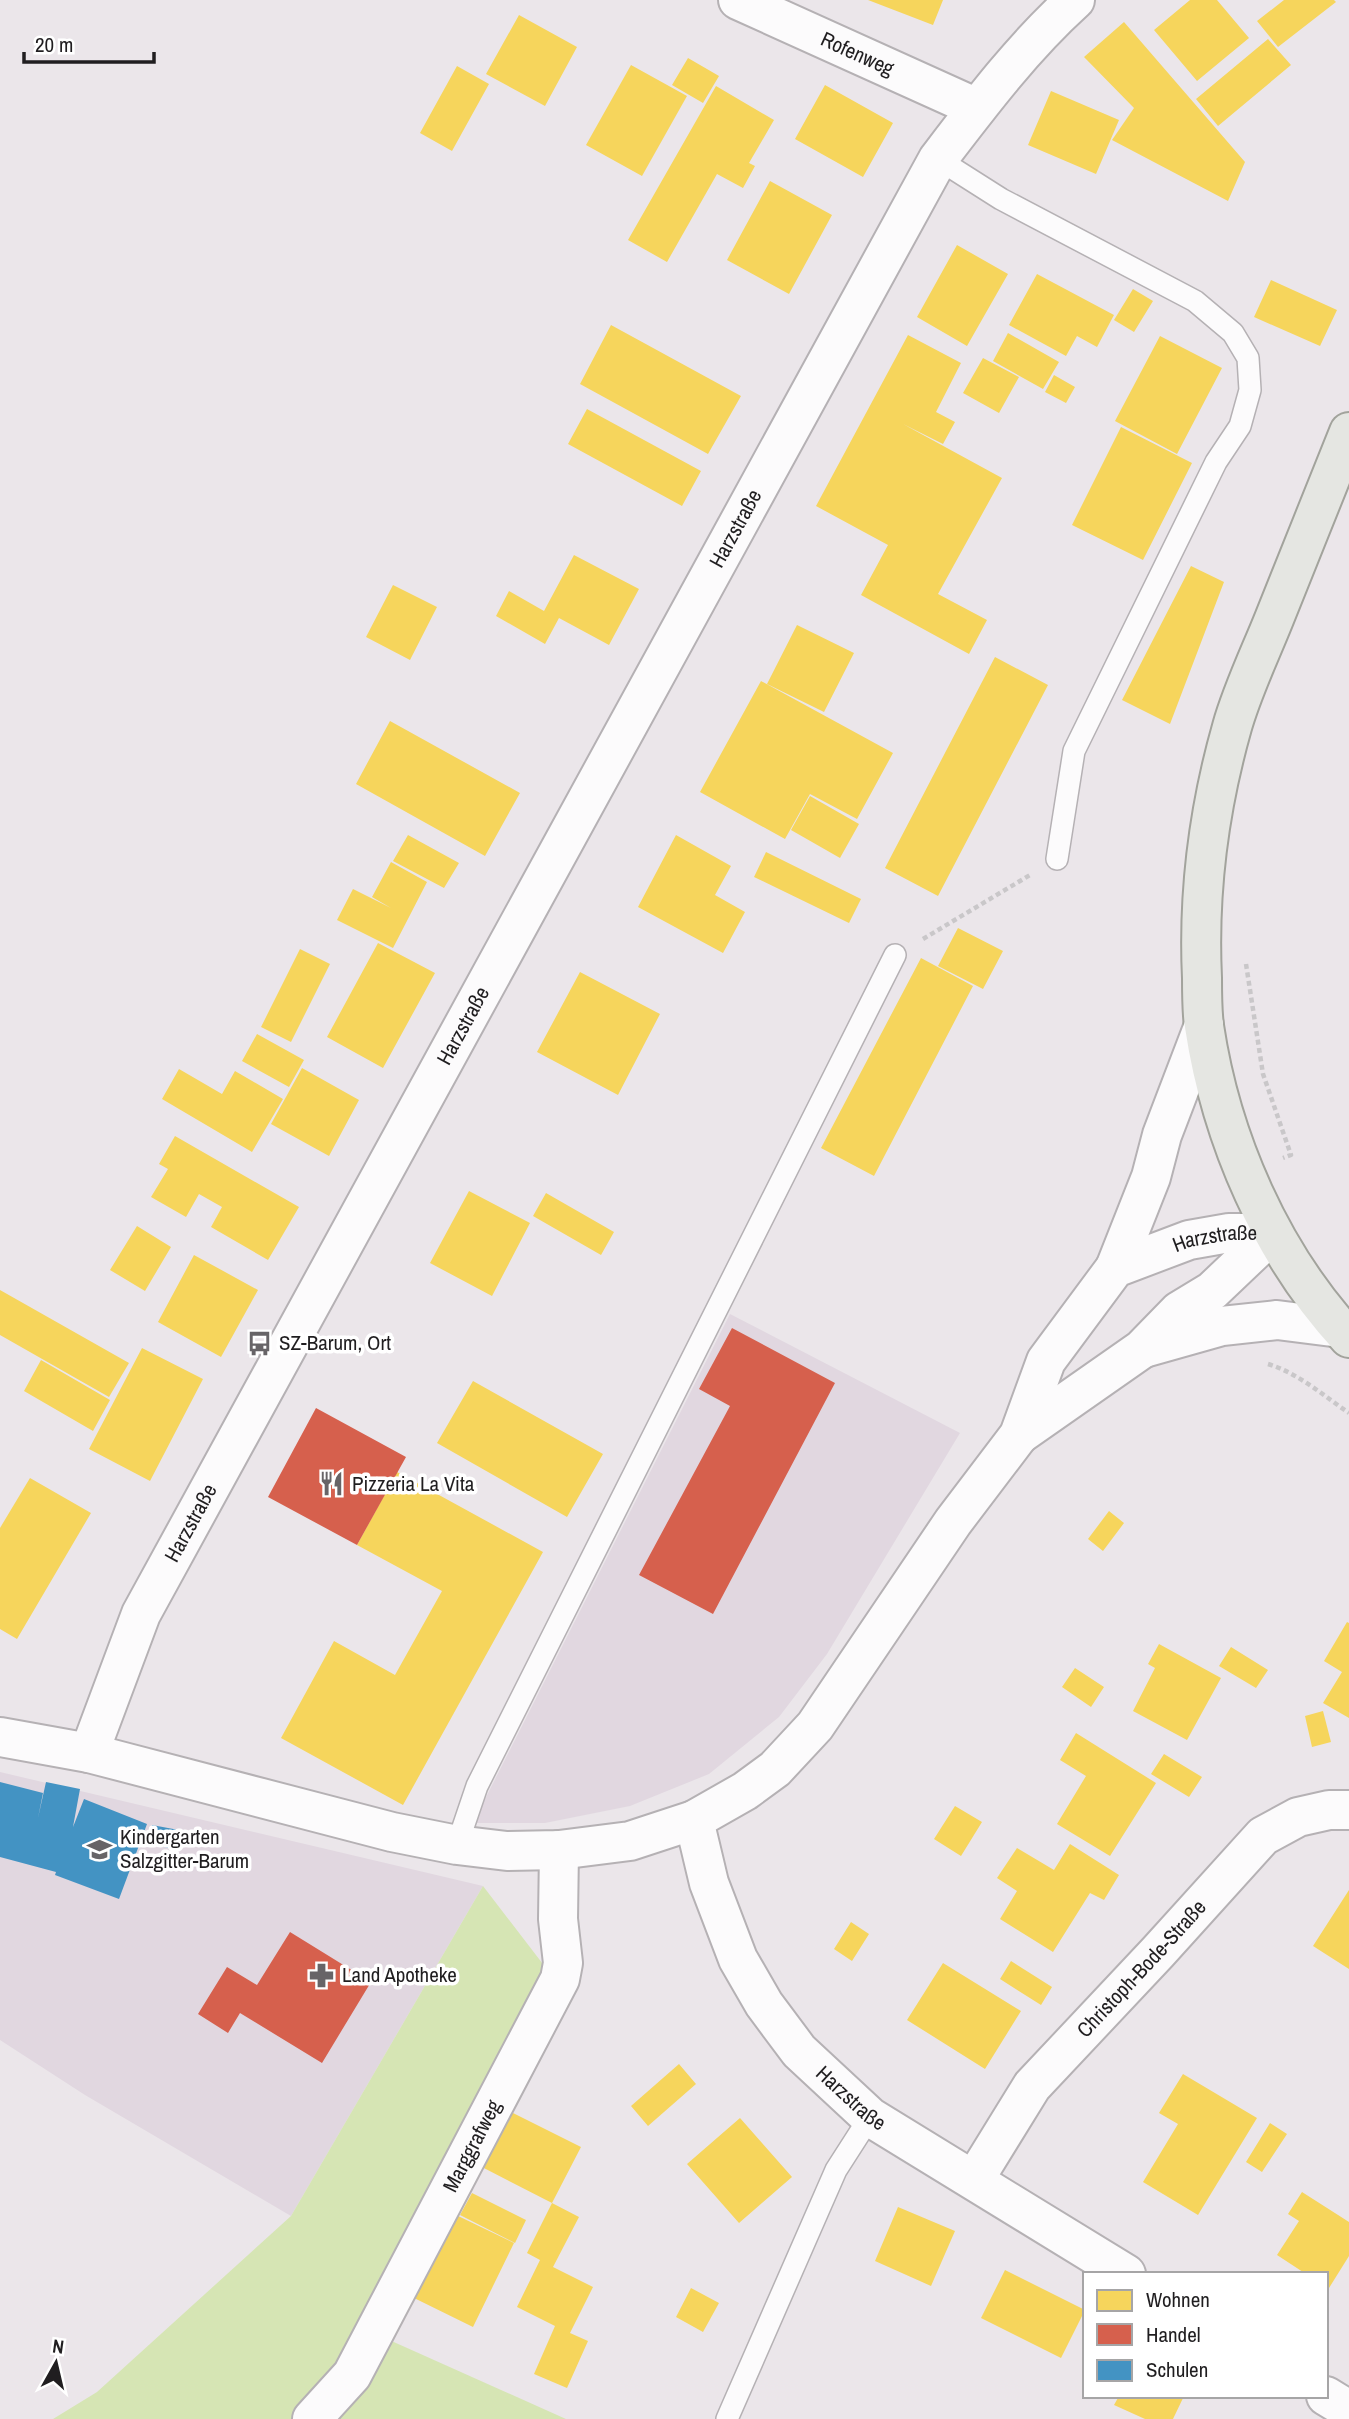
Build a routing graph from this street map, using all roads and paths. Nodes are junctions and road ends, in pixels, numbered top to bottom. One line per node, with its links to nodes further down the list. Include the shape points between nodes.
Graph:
1 (738, 0): 3 (street, Rofenweg)
2 (1075, 0): 3 (street, Harzstraße, via 1049,23)
3 (977, 108): 4 (street, Harzstraße)
4 (938, 159): 6 (lane, via 1001,200 1195,301 1233,333 1248,358 1250,390 1240,426 1216,462 1074,751); 19 (street, Harzstraße, via 141,1614)
5 (1349, 432): 9 (main road, via 1233,724 1215,794 1200,952)
6 (1057, 859): 8 (path)
7 (1245, 954): 10 (path, via 1263,1074)
8 (895, 955): 22 (lane, via 477,1786)
9 (1204, 1025): 11 (main road, via 1229,1130); 12 (street)
10 (1291, 1155)
11 (1273, 1233): 12 (street, Harzstraße, via 1229,1233 1189,1240); 13 (main road); 14 (street, Harzstraße, via 1212,1291 1179,1311)
12 (1115, 1268): 17 (street, Harzstraße, via 1046,1361)
13 (1344, 1333): 14 (street, via 1277,1320 1222,1326)
14 (1142, 1349): 17 (street, Harzstraße)
15 (1265, 1363): 16 (path, via 1300,1379)
16 (1349, 1413)
17 (1019, 1435): 21 (street, Harzstraße, via 953,1522 815,1726 775,1769)
18 (0, 1737): 19 (street)
19 (89, 1753): 22 (street, Harzstraße)
20 (1349, 1810): 25 (street, Christoph-Bode-Straße, via 1298,1817 1263,1836 1032,2086)
21 (694, 1820): 23 (street, Harzstraße, via 630,1841); 24 (street, Harzstraße, via 709,1883 738,1959 764,2004 799,2051)
22 (457, 1845): 23 (street, Harzstraße, via 507,1851)
23 (559, 1850): 29 (street, Marggrafweg, via 560,1979 352,2375)
24 (870, 2117): 25 (street, Harzstraße); 30 (lane, via 836,2170)
25 (974, 2180): 26 (street, Harzstraße)
26 (1123, 2272)
27 (1328, 2397): 28 (street)
28 (1349, 2410)
29 (312, 2419)
30 (727, 2419)

